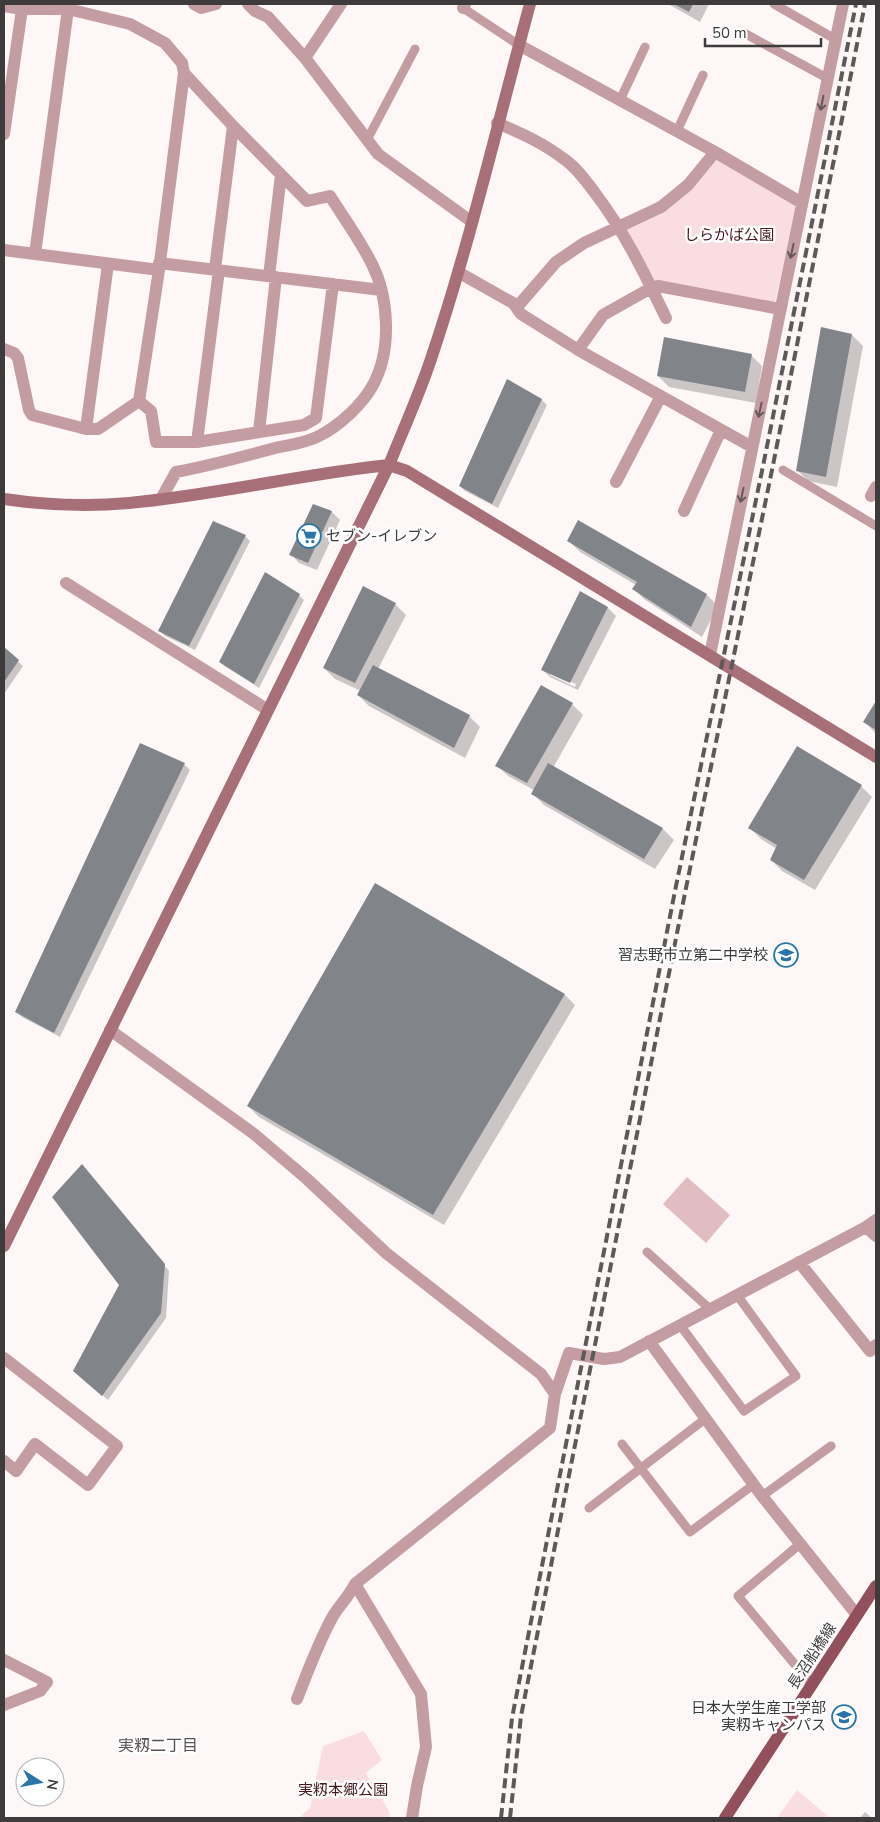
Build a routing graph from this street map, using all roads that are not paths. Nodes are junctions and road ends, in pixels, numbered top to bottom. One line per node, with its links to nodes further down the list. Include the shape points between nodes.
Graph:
1 (194, 4): 2 (street, via 201,8)
2 (216, 4)
3 (248, 4): 17 (street, via 268,18)
4 (341, 4): 17 (street)
5 (530, 4): 14 (street)
6 (774, 4): 13 (lane)
7 (843, 4): 13 (street)
8 (4, 6): 10 (street)
9 (464, 6): 14 (lane)
10 (22, 9): 11 (street); 25 (street)
11 (68, 9): 18 (street, via 130,24 165,43 182,63); 33 (street)
12 (744, 32): 20 (lane)
13 (835, 39): 20 (street)
14 (519, 45): 21 (street); 22 (street)
15 (646, 47): 21 (lane)
16 (415, 49): 26 (lane)
17 (305, 58): 26 (street)
18 (184, 74): 23 (street); 35 (street)
19 (703, 75): 24 (lane)
20 (828, 78): 29 (street, one-way to 29)
21 (620, 100): 24 (street)
22 (497, 123): 30 (street); 31 (street, via 533,138 566,160 588,183)
23 (233, 126): 28 (street); 36 (street)
24 (677, 131): 27 (street)
25 (4, 134)
26 (367, 140): 30 (street, via 378,154)
27 (715, 152): 29 (street); 31 (street, via 688,185 661,207)
28 (281, 175): 38 (street); 41 (street, via 307,201 330,196 372,264)
29 (802, 203): 43 (street, one-way to 43)
30 (472, 222): 37 (street)
31 (618, 226): 40 (street); 42 (street, via 556,262)
32 (4, 250): 33 (street)
33 (35, 254): 34 (street)
34 (108, 264): 35 (street); 49 (street)
35 (159, 266): 36 (street); 48 (street)
36 (217, 270): 38 (street); 52 (street)
37 (458, 272): 42 (street); 54 (street, via 431,361)
38 (272, 276): 39 (street); 51 (street)
39 (333, 284): 41 (street); 51 (street, via 316,418 304,425)
40 (651, 288): 43 (street, via 658,286); 44 (street); 46 (street, via 603,315)
41 (381, 290): 58 (street, via 386,341 374,384 361,402 318,437 176,472)
42 (517, 307): 46 (street, via 521,314)
43 (780, 310): 53 (street, one-way to 53)
44 (666, 318)
45 (4, 349): 49 (street, via 18,358 32,415)
46 (578, 350): 47 (street)
47 (661, 396): 50 (street); 56 (street)
48 (139, 401): 49 (street, via 98,429); 52 (street, via 151,411 156,442)
49 (86, 429)
50 (721, 430): 53 (street); 59 (street)
51 (258, 432): 52 (street)
52 (197, 442)
53 (752, 448): 62 (street, one-way to 62)
54 (389, 464): 58 (street); 62 (street, via 407,471); 63 (street)
55 (784, 470): 60 (lane)
56 (616, 482)
57 (4, 499): 58 (street, via 38,504 94,505)
58 (161, 499)
59 (684, 511)
60 (876, 526)
61 (66, 584): 63 (street)
62 (710, 655): 64 (street)
63 (268, 710): 65 (street)
64 (876, 757)
65 (110, 1030): 68 (street); 77 (street, via 254,1134 386,1253 541,1374)
66 (871, 1223): 67 (street); 70 (street)
67 (876, 1236)
68 (4, 1246)
69 (647, 1252): 72 (lane)
70 (799, 1262): 71 (street); 75 (street)
71 (737, 1295): 72 (street); 73 (lane, via 796,1376 744,1410)
72 (710, 1308): 73 (street)
73 (680, 1324): 74 (street)
74 (649, 1341): 77 (street, via 620,1357 604,1359 569,1354); 78 (street)
75 (874, 1351)
76 (4, 1358): 81 (street, via 117,1446 88,1485 35,1444 16,1471)
77 (554, 1394): 87 (street, via 550,1428)
78 (705, 1419): 82 (lane); 83 (street)
79 (622, 1444): 82 (lane)
80 (831, 1446): 84 (lane)
81 (4, 1461)
82 (640, 1468): 83 (lane, via 690,1532); 85 (lane)
83 (753, 1485): 84 (street)
84 (762, 1496): 86 (street)
85 (589, 1508)
86 (800, 1544): 89 (street); 91 (lane, via 738,1596)
87 (355, 1584): 92 (street, via 318,1646); 94 (street, via 420,1694 426,1747)
88 (876, 1586): 89 (main road, 長沼船橋線)
89 (857, 1615): 91 (main road, 長沼船橋線)
90 (4, 1660): 93 (street, via 47,1682 40,1691)
91 (812, 1684): 95 (main road, 長沼船橋線)
92 (297, 1699)
93 (4, 1705)
94 (412, 1818)
95 (725, 1818)

